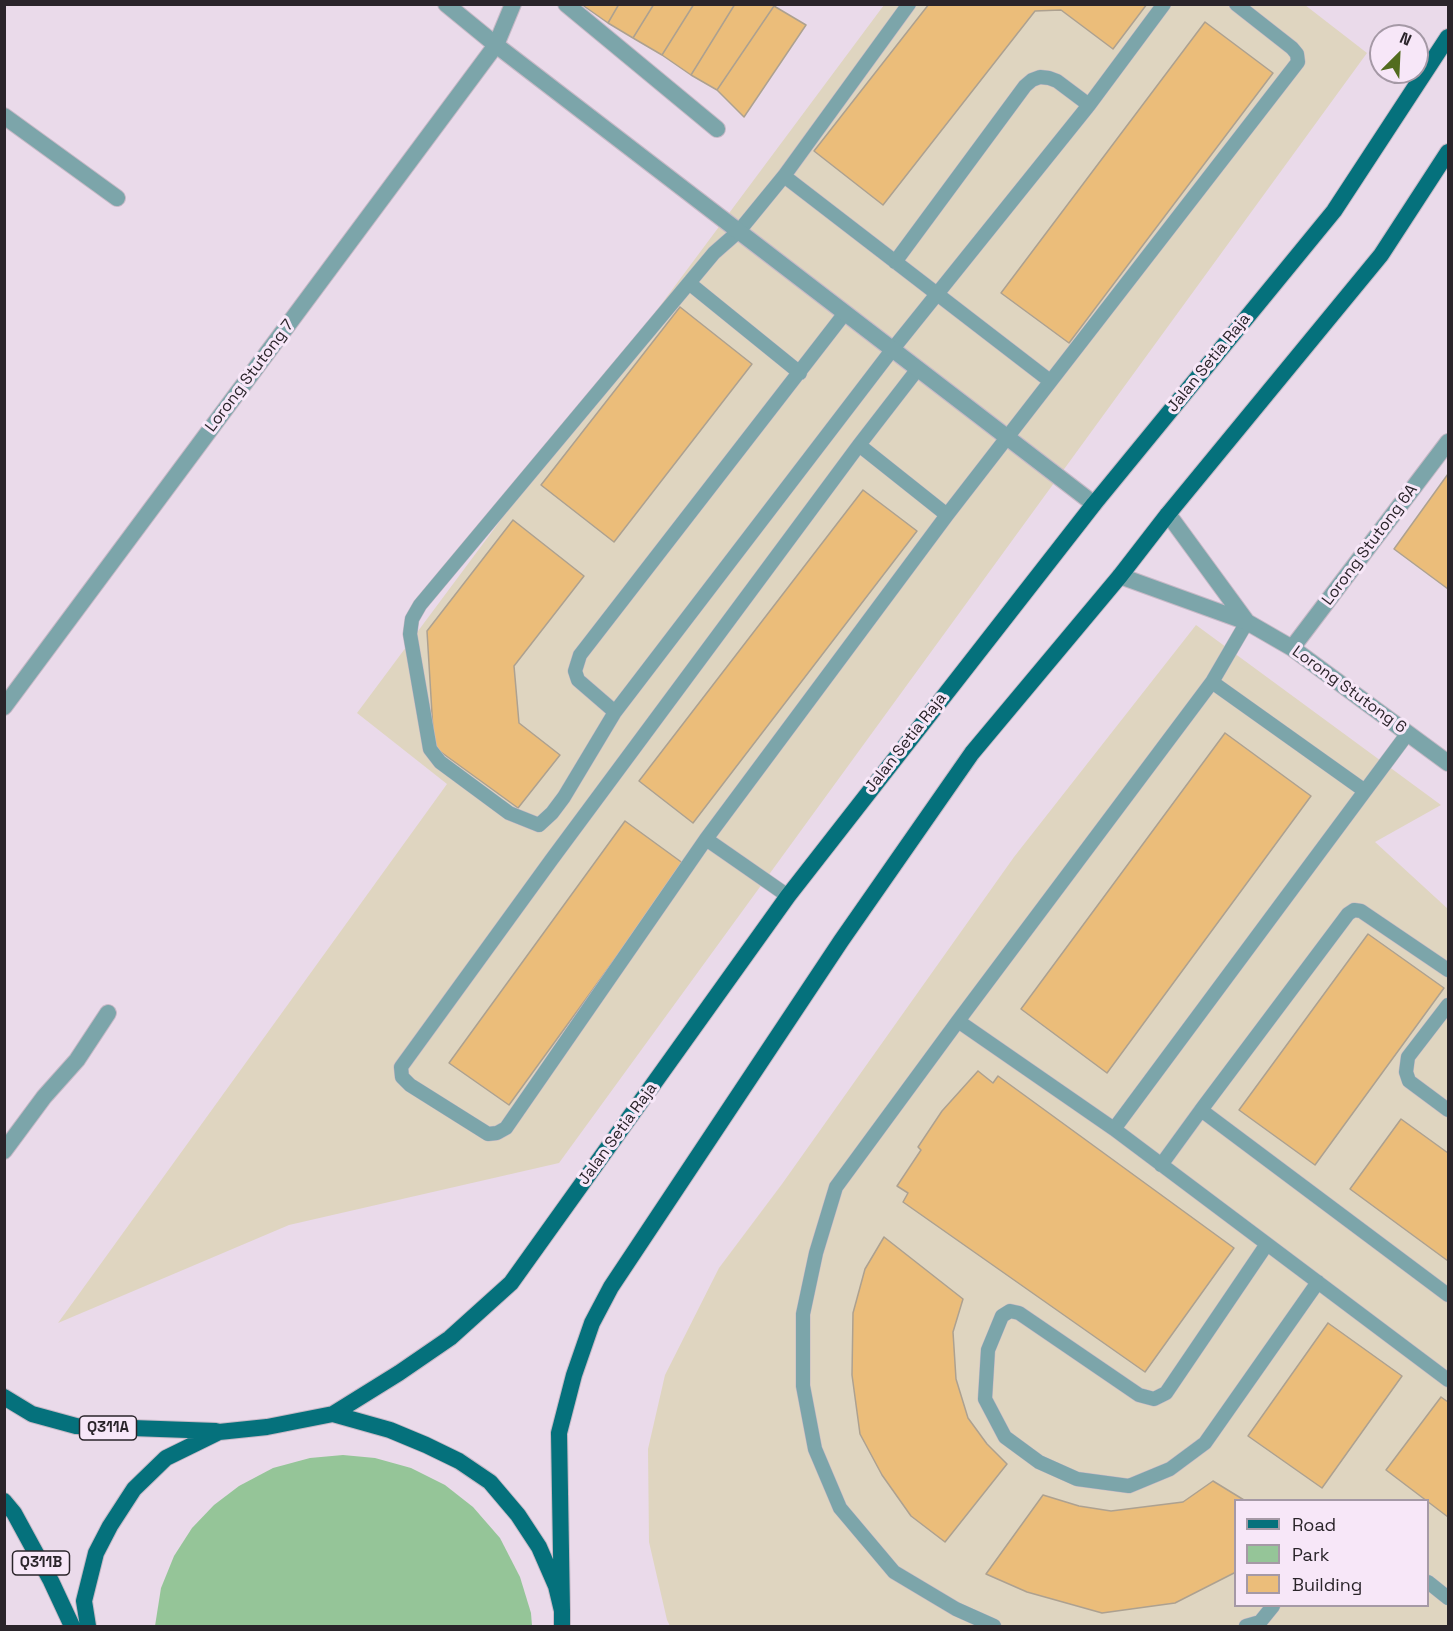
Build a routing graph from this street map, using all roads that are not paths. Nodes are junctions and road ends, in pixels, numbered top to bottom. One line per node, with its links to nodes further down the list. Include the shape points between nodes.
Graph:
1 (446, 4): 8 (street)
2 (513, 4): 8 (street, Lorong Stutong 7)
3 (566, 4): 11 (street)
4 (909, 4): 13 (lane)
5 (1164, 4): 9 (lane)
6 (1236, 4): 23 (lane, via 1292,48 1298,62)
7 (1449, 37): 27 (main road, Jalan Setia Raja, via 1334,211)
8 (496, 45): 15 (street); 34 (street, Lorong Stutong 7)
9 (1089, 105): 16 (lane, via 1057,81 1040,77 1032,80); 18 (lane)
10 (4, 116): 14 (street)
11 (717, 129)
12 (1449, 152): 28 (main road, via 1381,255)
13 (784, 176): 15 (lane); 16 (lane)
14 (117, 198)
15 (739, 231): 17 (lane); 19 (street)
16 (895, 262): 18 (lane)
17 (689, 283): 22 (lane); 35 (lane, via 412,619 410,634 430,749 440,762 509,813 539,825 564,797)
18 (936, 294): 20 (lane); 23 (lane)
19 (845, 313): 20 (street); 22 (lane)
20 (892, 350): 21 (street); 35 (lane)
21 (917, 370): 24 (street); 26 (lane)
22 (800, 373): 35 (lane, via 580,655 575,671 578,680)
23 (1050, 381): 24 (lane)
24 (1007, 438): 27 (street); 29 (lane)
25 (1449, 442): 32 (street, Lorong Stutong 6A)
26 (859, 445): 29 (lane); 39 (lane, via 401,1067 402,1077 488,1134 506,1128)
27 (1094, 504): 40 (main road, Jalan Setia Raja)
28 (1168, 514): 30 (main road); 31 (street, Lorong Stutong 6)
29 (947, 515): 39 (lane)
30 (1120, 576): 31 (street, Lorong Stutong 6); 61 (main road, via 972,753 841,941 611,1287 592,1323 559,1432)
31 (1246, 622): 32 (street, Lorong Stutong 6); 33 (lane)
32 (1293, 648): 36 (street, Lorong Stutong 6)
33 (1212, 682): 38 (lane); 44 (lane)
34 (4, 707)
35 (615, 712)
36 (1408, 733): 37 (street, Lorong Stutong 6); 38 (lane)
37 (1449, 763)
38 (1365, 792): 47 (lane)
39 (706, 839): 40 (lane)
40 (788, 896): 55 (main road, Jalan Setia Raja, via 511,1283 450,1338)
41 (1449, 970): 45 (lane, via 1354,910 1347,914)
42 (1449, 1005): 46 (lane, via 1408,1057 1406,1072 1410,1082)
43 (108, 1013): 48 (street, via 77,1060)
44 (958, 1021): 47 (lane); 65 (lane, via 836,1187 803,1314 803,1386 815,1449 840,1508 894,1572 956,1609)
45 (1201, 1110): 49 (lane); 52 (lane)
46 (1449, 1110)
47 (1114, 1129): 49 (lane)
48 (4, 1151)
49 (1161, 1165): 50 (lane)
50 (1267, 1244): 51 (lane); 51 (lane, via 1166,1393 1154,1399 1138,1395 1019,1313 1010,1311 1002,1316 988,1350 985,1399 1005,1437 1039,1462 1077,1479 1129,1485 1170,1469 1205,1443)
51 (1318, 1282): 53 (lane)
52 (1449, 1295)
53 (1449, 1380)
54 (4, 1397): 56 (main road, Q311A, via 32,1414 76,1426)
55 (333, 1414): 56 (main road, via 267,1427); 61 (main road, via 426,1445 490,1482 539,1547 556,1586)
56 (219, 1431): 64 (main road, via 165,1458 134,1489 96,1553 84,1601)
57 (4, 1501): 63 (main road, Q311B)
58 (1429, 1583): 59 (lane)
59 (1449, 1598)
60 (1272, 1607): 62 (lane)
61 (562, 1619)
62 (1263, 1624): 66 (lane)
63 (72, 1626)
64 (88, 1626)
65 (994, 1626)
66 (1246, 1626)

